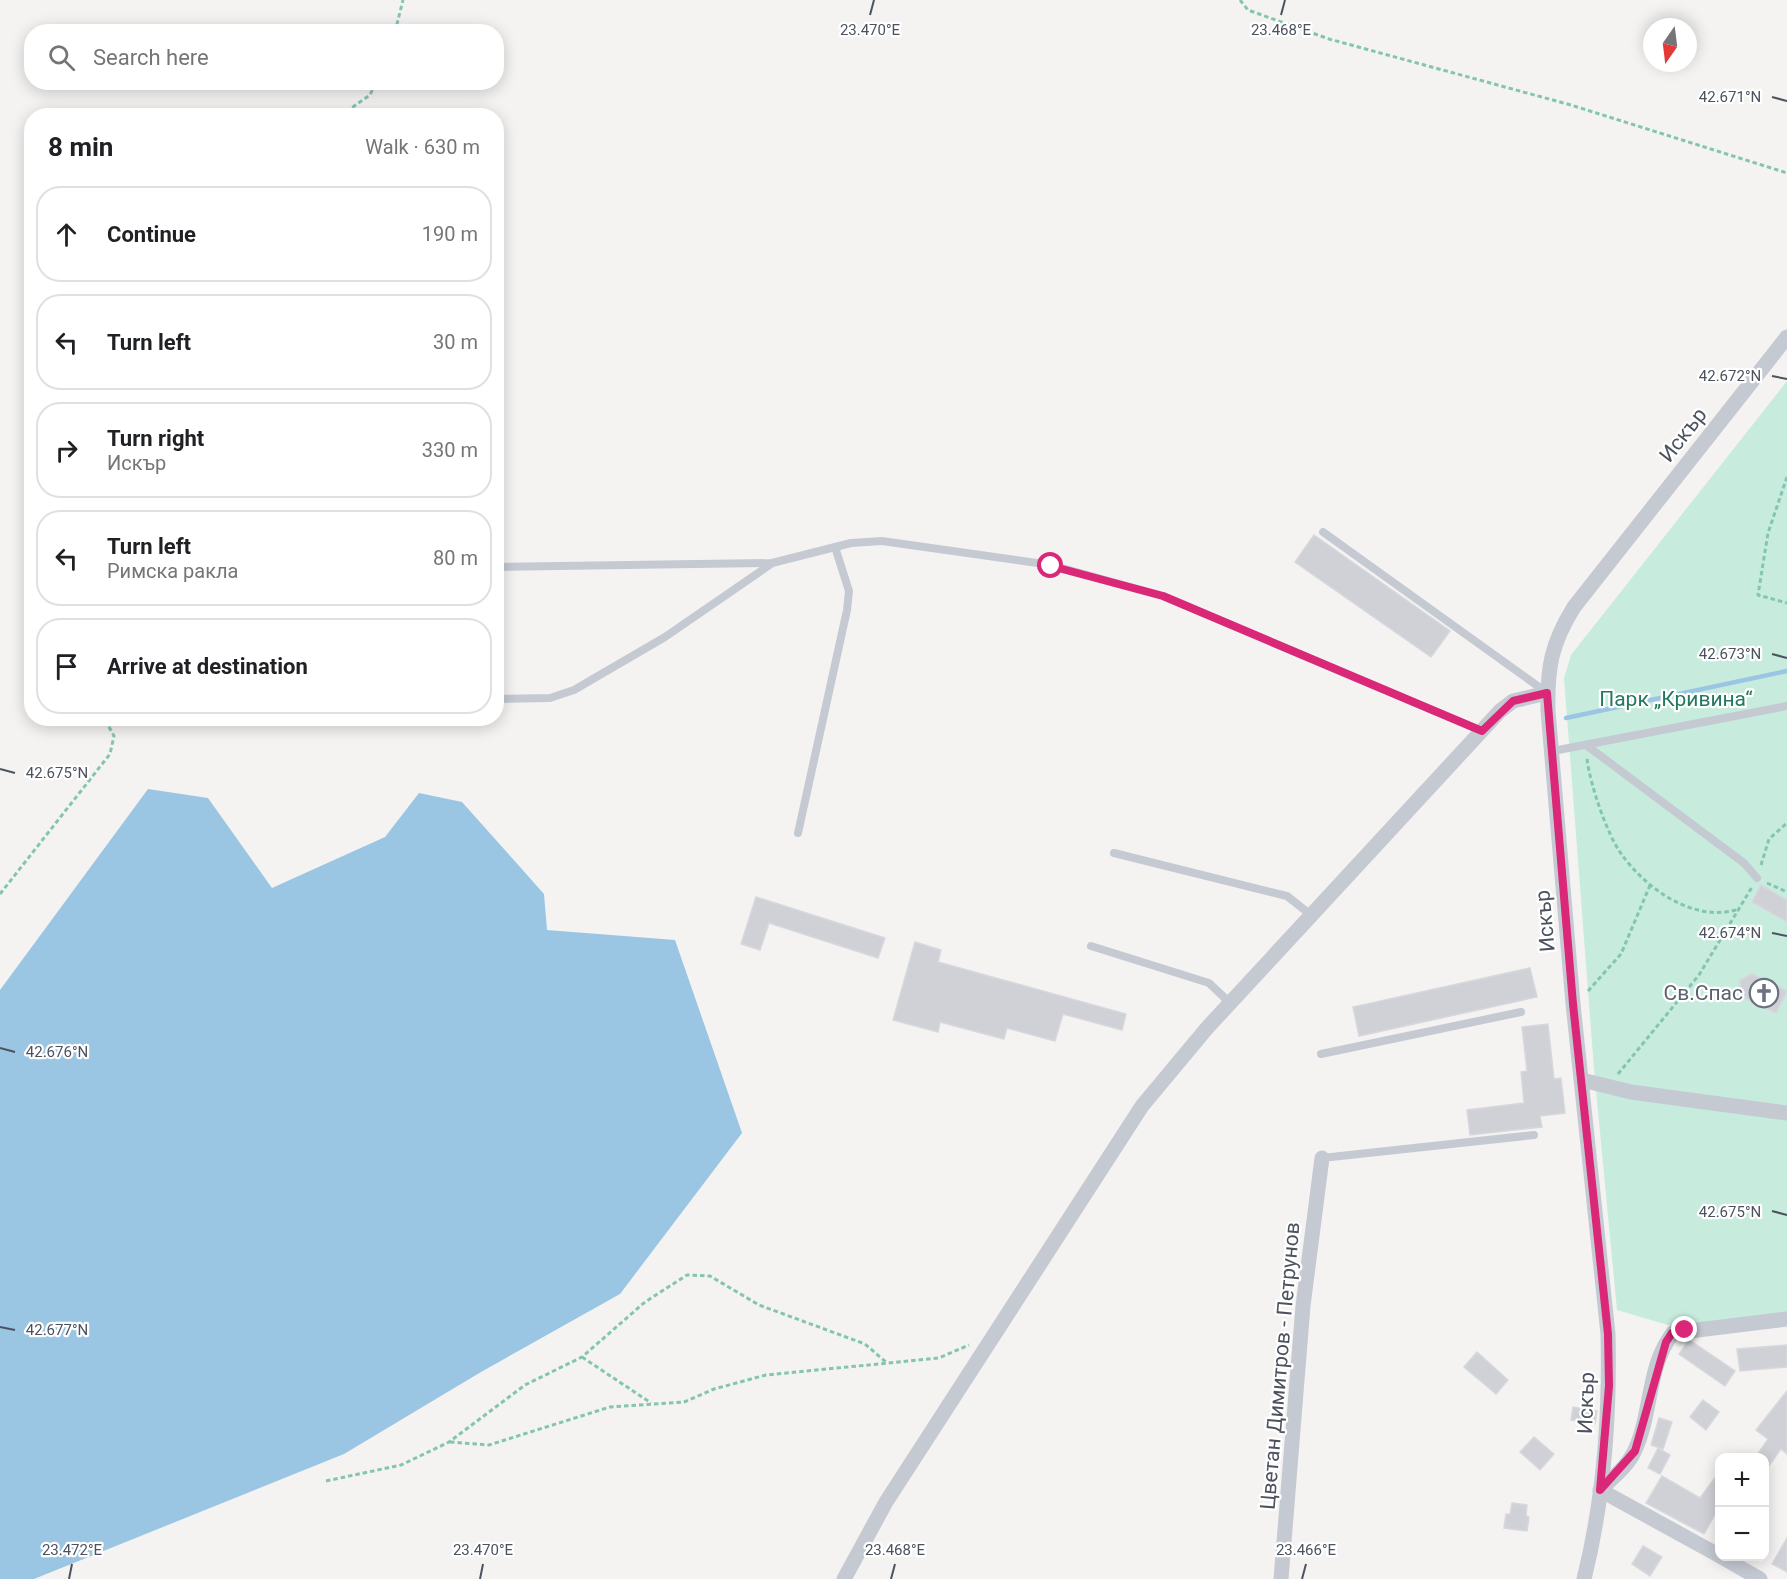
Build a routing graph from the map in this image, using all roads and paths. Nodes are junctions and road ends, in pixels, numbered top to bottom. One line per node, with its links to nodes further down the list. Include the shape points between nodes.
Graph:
1 (403, 0): 3 (path)
2 (1240, 0): 6 (path, via 1248,10 1329,39 1571,105)
3 (397, 24)
4 (372, 90): 5 (path)
5 (351, 108)
6 (1787, 173)
7 (1787, 337): 14 (street, Искър, via 1574,607 1551,653)
8 (1787, 477): 13 (path, via 1767,533 1758,595)
9 (1323, 532): 14 (lane)
10 (835, 547): 11 (lane); 18 (lane, via 882,541 1051,566 1102,578 1163,596); 22 (lane, via 849,591 847,610)
11 (772, 563): 12 (lane); 15 (lane, via 665,637 574,690 550,698)
12 (504, 567)
13 (1787, 603)
14 (1547, 693): 18 (street, via 1513,701); 20 (street, Искър)
15 (504, 699)
16 (1787, 706): 19 (lane)
17 (108, 726): 27 (path, via 114,736 110,754)
18 (1482, 731): 29 (street)
19 (1586, 745): 20 (lane); 24 (lane, via 1744,863); 25 (path, via 1595,795 1621,854)
20 (1552, 751): 32 (street, Искър)
21 (1787, 822): 24 (path, via 1769,840)
22 (798, 832)
23 (1114, 854): 29 (lane, via 1287,896)
24 (1757, 878): 26 (path); 28 (path)
25 (1650, 883): 28 (path, via 1665,897 1694,910); 32 (path, via 1621,954)
26 (1787, 892)
27 (0, 894)
28 (1737, 910): 36 (path, via 1699,975)
29 (1311, 915): 31 (street)
30 (1091, 946): 31 (lane, via 1209,983)
31 (1230, 1003): 41 (street, via 1136,1115)
32 (1573, 1004): 35 (street, Искър)
33 (1521, 1011): 34 (lane)
34 (1321, 1054)
35 (1582, 1080): 36 (street); 47 (street, Искър, via 1608,1334 1609,1386)
36 (1607, 1088): 37 (street)
37 (1787, 1113)
38 (1534, 1135): 39 (lane)
39 (1322, 1158): 51 (street, Цветан Димитров - Петрунов, via 1304,1306)
40 (1787, 1319): 47 (street, via 1672,1333 1660,1359 1635,1451)
41 (993, 1335): 43 (path, via 939,1358); 50 (street, via 886,1502)
42 (582, 1357): 43 (path, via 645,1302 687,1275 710,1276 759,1305 865,1344); 44 (path); 45 (path, via 525,1385)
43 (887, 1363): 44 (path, via 766,1375 684,1402)
44 (652, 1404): 45 (path, via 610,1407 489,1445)
45 (449, 1442): 46 (path, via 401,1465)
46 (326, 1481)
47 (1600, 1490): 48 (street); 52 (street, Искър)
48 (1715, 1553)
49 (1729, 1561): 53 (street)
50 (844, 1579)
51 (1281, 1579)
52 (1584, 1579)
53 (1760, 1579)

